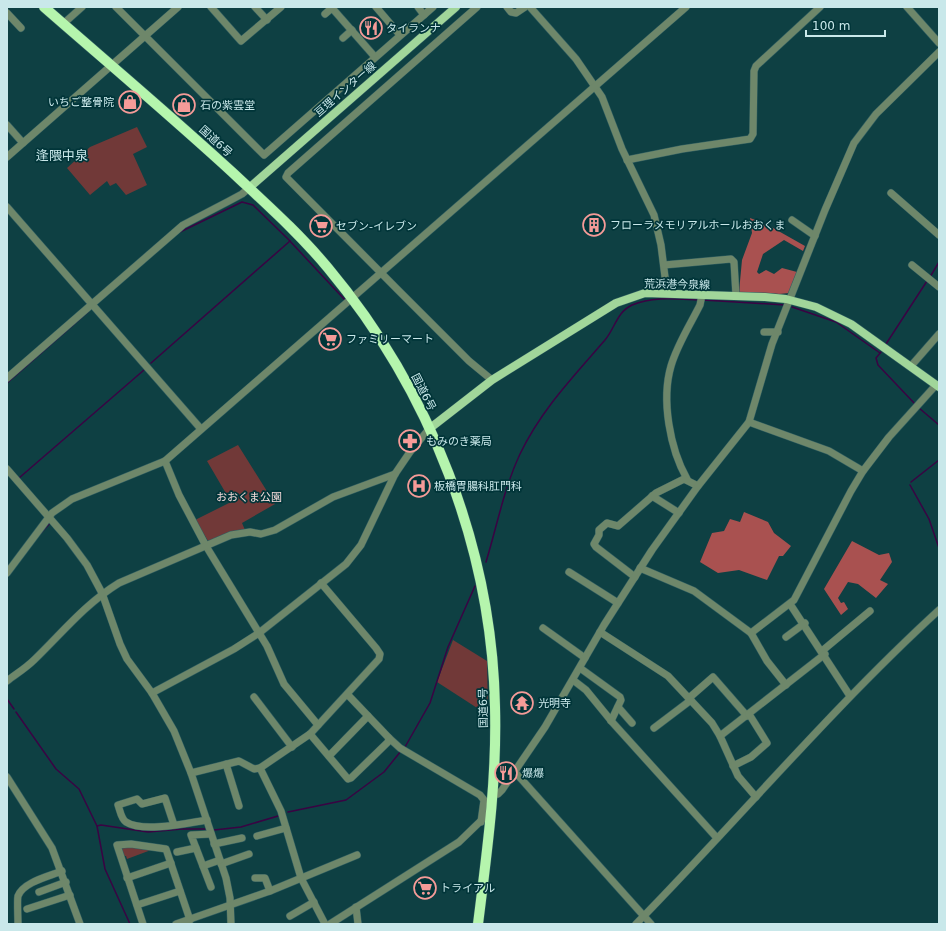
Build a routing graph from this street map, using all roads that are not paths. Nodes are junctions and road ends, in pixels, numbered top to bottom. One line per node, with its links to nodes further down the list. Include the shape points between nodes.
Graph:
1 (44, 7): 24 (highway, 国道6号)
2 (82, 7): 24 (street)
3 (116, 7): 28 (street)
4 (178, 7): 28 (street)
5 (211, 7): 23 (street, via 241,41)
6 (255, 7): 23 (street)
7 (281, 7): 23 (street)
8 (332, 7): 21 (street); 26 (street)
9 (376, 7): 27 (street)
10 (418, 7): 22 (street)
11 (433, 7): 22 (street)
12 (456, 7): 39 (main road, 亘理インター線)
13 (477, 7): 47 (street, via 293,168 286,177)
14 (508, 7): 15 (street, via 511,12 516,13)
15 (526, 7)
16 (530, 7): 34 (street)
17 (686, 7): 34 (street)
18 (820, 7): 38 (street, via 756,66 753,134 750,139)
19 (908, 7): 30 (street)
20 (7, 13): 25 (street)
21 (325, 14)
22 (424, 15): 27 (street)
23 (267, 20)
24 (63, 24): 33 (highway, 国道6号)
25 (21, 28)
26 (352, 30): 29 (street); 32 (street)
27 (400, 35): 32 (street)
28 (145, 36): 32 (street, via 264,155); 33 (street)
29 (343, 38)
30 (939, 43)
31 (939, 52): 44 (street, via 876,114 860,134 848,156)
32 (375, 57)
33 (111, 66): 36 (street); 39 (highway, 国道6号)
34 (596, 85): 38 (street); 47 (street)
35 (7, 125): 36 (street)
36 (23, 143): 37 (street)
37 (7, 157)
38 (627, 160): 45 (street, via 654,215)
39 (249, 188): 52 (highway, 国道6号, via 273,209); 54 (street, via 183,225)
40 (891, 193): 43 (street)
41 (7, 207): 54 (street)
42 (792, 220): 44 (street)
43 (939, 235)
44 (815, 236): 53 (street)
45 (664, 265): 49 (street); 51 (street, via 731,259 734,262)
46 (912, 265): 48 (street)
47 (381, 273): 52 (street); 60 (street, via 469,361)
48 (939, 287)
49 (667, 293): 50 (main road, 荒浜港今泉線); 60 (main road, 荒浜港今泉線, via 637,295 616,303)
50 (702, 295): 51 (main road, 荒浜港今泉線); 69 (street, via 700,305 671,366 669,378 668,407 672,445)
51 (736, 296): 53 (main road, 荒浜港今泉線)
52 (352, 298): 63 (street); 64 (highway, 国道6号, via 389,352)
53 (790, 300): 56 (street); 58 (main road, 荒浜港今泉線, via 816,307 851,324)
54 (92, 304): 59 (street); 63 (street)
55 (764, 332): 56 (street)
56 (778, 332): 62 (street)
57 (939, 334): 58 (street)
58 (911, 366): 61 (main road, 荒浜港今泉線)
59 (7, 378)
60 (492, 380): 64 (main road, 荒浜港今泉線)
61 (938, 386): 67 (street, via 890,437)
62 (749, 422): 67 (street, via 829,451); 70 (street)
63 (201, 429): 65 (street)
64 (430, 429): 68 (street); 120 (highway, 国道6号, via 459,502 483,594 494,684)
65 (165, 461): 73 (street, via 72,499); 74 (street, via 179,495)
66 (7, 470): 73 (street)
67 (863, 472): 82 (street)
68 (395, 474): 74 (street, via 338,494 274,530 261,534 240,533); 79 (street, via 361,545 346,564)
69 (687, 479): 70 (street); 71 (street, via 676,482)
70 (698, 486): 72 (street)
71 (652, 496): 72 (street); 78 (street, via 618,526 604,524 594,544 598,550)
72 (679, 513): 75 (street)
73 (49, 518): 77 (street); 80 (street, via 87,565)
74 (206, 546): 80 (street, via 119,583); 88 (street)
75 (640, 568): 78 (street); 89 (street, via 694,591)
76 (569, 572): 81 (street)
77 (7, 573)
78 (634, 577): 81 (street)
79 (321, 584): 88 (street); 98 (street, via 380,654 379,660)
80 (102, 593): 95 (street, via 33,661); 97 (street, via 127,659)
81 (618, 603): 87 (street)
82 (790, 604): 85 (street); 89 (street)
83 (939, 610): 99 (street)
84 (870, 611): 91 (street)
85 (804, 623): 90 (street); 91 (street)
86 (543, 628): 92 (street)
87 (600, 632): 92 (street); 101 (street, via 668,676)
88 (258, 633): 97 (street, via 234,649); 107 (street, via 267,646 284,684)
89 (751, 633): 96 (street, via 767,661)
90 (786, 637)
91 (823, 653): 96 (street); 99 (street)
92 (585, 658): 93 (street)
93 (580, 668): 94 (street); 102 (street, via 617,693 621,700)
94 (573, 680): 105 (street, via 586,690); 117 (street)
95 (7, 681)
96 (786, 685): 103 (street)
97 (152, 693): 118 (street, via 174,732)
98 (348, 695): 104 (street); 107 (street)
99 (850, 696): 121 (street)
100 (254, 697): 112 (street)
101 (690, 699): 103 (street, via 713,677); 108 (street); 110 (street)
102 (618, 707): 105 (street); 106 (street)
103 (748, 715): 110 (street); 115 (street, via 767,743 751,757)
104 (368, 716): 111 (street); 113 (street)
105 (611, 721): 131 (street)
106 (632, 723)
107 (318, 725): 109 (street)
108 (654, 728)
109 (310, 734): 112 (street); 113 (street)
110 (720, 736): 115 (street)
111 (389, 738): 113 (street, via 348,779); 125 (street, via 400,748 480,796 484,800)
112 (292, 747): 116 (street)
113 (329, 756)
114 (226, 764): 116 (street, via 239,762 254,769); 118 (street); 122 (street)
115 (733, 766): 121 (street)
116 (260, 768): 127 (street, via 281,811)
117 (515, 772): 120 (street, via 502,790); 156 (street)
118 (191, 773): 124 (street)
119 (7, 777): 140 (street, via 52,848)
120 (493, 795): 123 (highway, 国道6号)
121 (756, 797): 131 (street)
122 (239, 806)
123 (492, 811): 125 (street); 166 (highway, 国道6号)
124 (206, 820): 126 (street); 128 (street)
125 (481, 822): 153 (street, via 459,842)
126 (174, 825): 126 (street, via 156,827 126,823 118,805 137,799 142,804 165,798)
127 (286, 828): 129 (street); 143 (street)
128 (211, 834): 132 (street); 133 (street, via 191,835)
129 (256, 836)
130 (242, 838): 132 (street)
131 (718, 838): 156 (street)
132 (214, 844): 137 (street)
133 (196, 848): 134 (street); 139 (street)
134 (177, 852)
135 (248, 854): 137 (street)
136 (357, 855): 143 (street)
137 (221, 862): 139 (street); 152 (street, via 230,898)
138 (171, 863): 141 (street); 141 (street, via 166,849 131,844 117,845); 146 (street)
139 (203, 866): 145 (street)
140 (62, 872): 144 (street); 158 (street, via 32,883 20,892)
141 (127, 878): 151 (street)
142 (255, 878): 147 (street, via 266,878)
143 (301, 878): 147 (street); 150 (street)
144 (66, 882): 148 (street); 149 (street)
145 (211, 887)
146 (180, 891): 151 (street); 157 (street)
147 (270, 891): 152 (street)
148 (39, 892)
149 (70, 895): 154 (street); 159 (street)
150 (314, 902): 155 (street); 163 (street)
151 (137, 905): 160 (street)
152 (229, 906): 157 (street); 162 (street)
153 (356, 907): 164 (street); 165 (street)
154 (27, 909)
155 (290, 916)
156 (644, 916): 167 (street); 168 (street)
157 (190, 920): 161 (street)
158 (18, 924)
159 (80, 924)
160 (143, 924)
161 (176, 924)
162 (231, 924)
163 (325, 924)
164 (330, 924)
165 (358, 924)
166 (478, 924)
167 (636, 924)
168 (651, 924)

